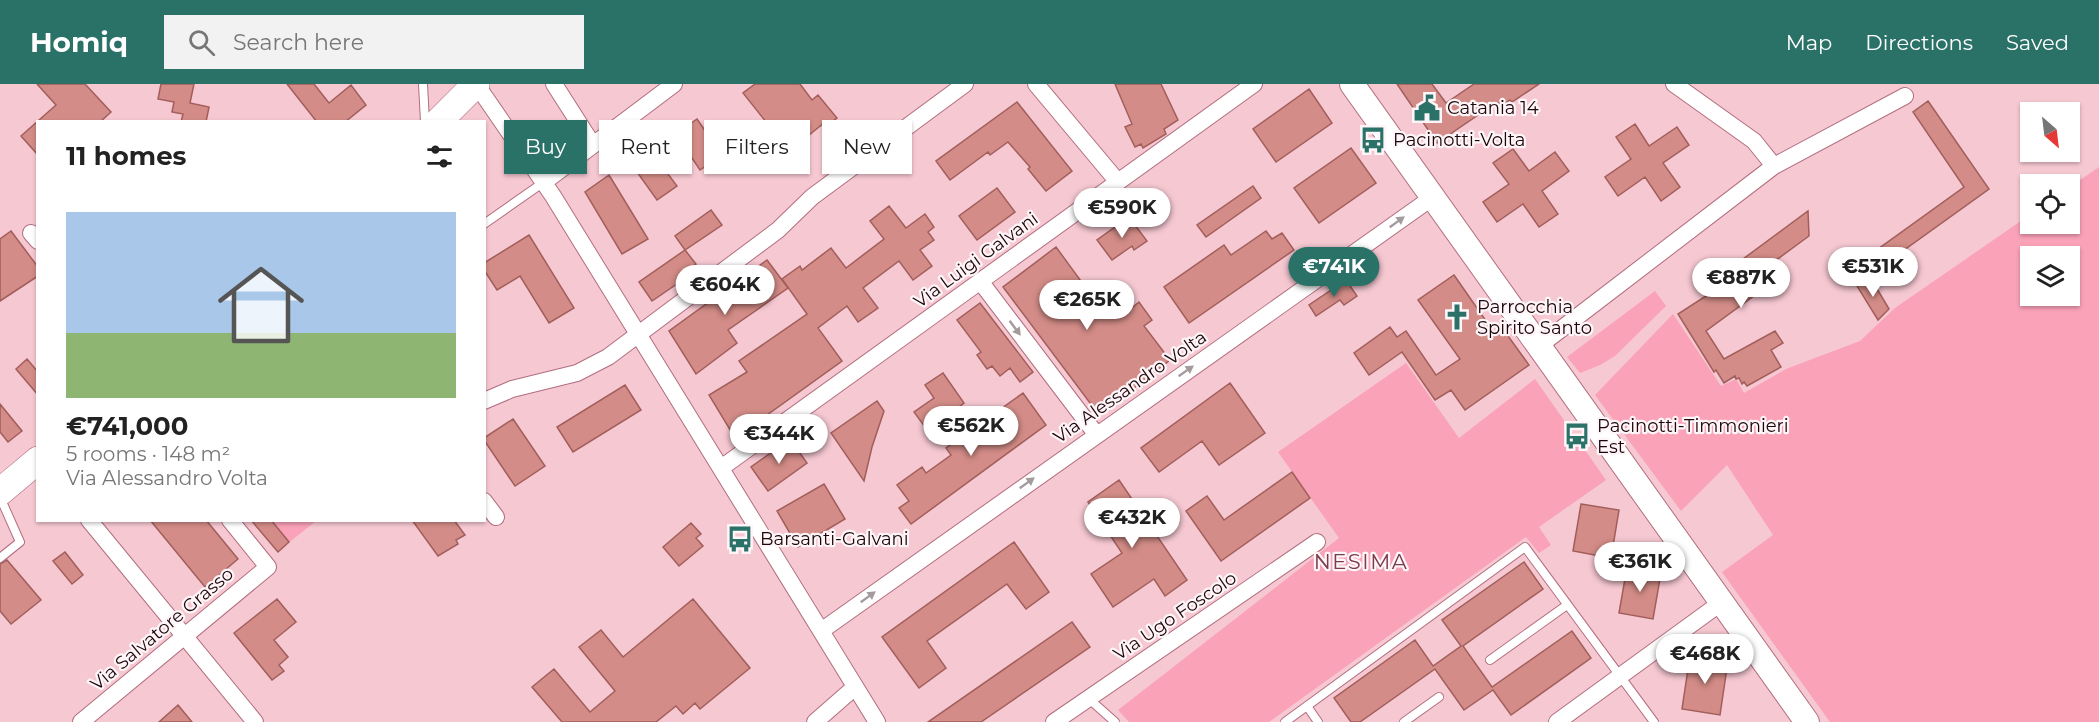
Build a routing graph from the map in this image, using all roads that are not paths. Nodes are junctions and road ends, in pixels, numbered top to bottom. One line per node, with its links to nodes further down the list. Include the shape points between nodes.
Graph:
1 (423, 84): 11 (lane)
2 (476, 84): 12 (main road); 16 (street)
3 (554, 84): 13 (street)
4 (674, 84): 13 (street)
5 (965, 84): 20 (street, via 812,197 778,230)
6 (1036, 84): 15 (street)
7 (1254, 84): 15 (street, Via Luigi Galvani)
8 (1352, 84): 17 (main road)
9 (1674, 84): 14 (street, via 1754,141)
10 (1905, 96): 14 (street)
11 (425, 120)
12 (440, 120)
13 (593, 146): 16 (street)
14 (1774, 166): 21 (street)
15 (1118, 182): 19 (street, Via Luigi Galvani)
16 (548, 189): 18 (lane); 20 (street)
17 (1433, 197): 21 (main road); 23 (street, Via Alessandro Volta, one-way to 17)
18 (486, 223)
19 (980, 281): 23 (street, one-way to 23); 25 (street, Via Luigi Galvani)
20 (639, 334): 22 (street, via 577,373 512,389); 25 (street)
21 (1539, 346): 34 (main road)
22 (486, 400)
23 (1096, 434): 36 (street, Via Alessandro Volta, one-way to 23)
24 (36, 462): 26 (main road)
25 (721, 468): 36 (street)
26 (0, 492)
27 (0, 497): 33 (lane, via 20,542)
28 (486, 504): 29 (street)
29 (496, 517)
30 (90, 522): 37 (street)
31 (232, 522): 37 (street, Via Salvatore Grasso, via 268,567)
32 (1317, 542): 42 (street, Via Ugo Foscolo)
33 (0, 558)
34 (1722, 602): 39 (street); 55 (main road)
35 (1567, 605): 38 (lane); 39 (lane); 43 (lane, via 1525,547)
36 (821, 631): 40 (street)
37 (184, 637): 44 (street, Via Salvatore Grasso); 45 (street)
38 (1490, 660)
39 (1619, 676): 53 (street); 54 (lane)
40 (855, 687): 46 (street); 47 (street)
41 (1439, 697): 52 (lane)
42 (1089, 698): 48 (street, Via Ugo Foscolo); 49 (lane)
43 (1307, 706): 50 (lane); 51 (lane)
44 (81, 722)
45 (255, 722)
46 (815, 722)
47 (878, 722)
48 (1054, 722)
49 (1115, 722)
50 (1285, 722)
51 (1318, 722)
52 (1404, 722)
53 (1557, 722)
54 (1654, 722)
55 (1808, 722)

